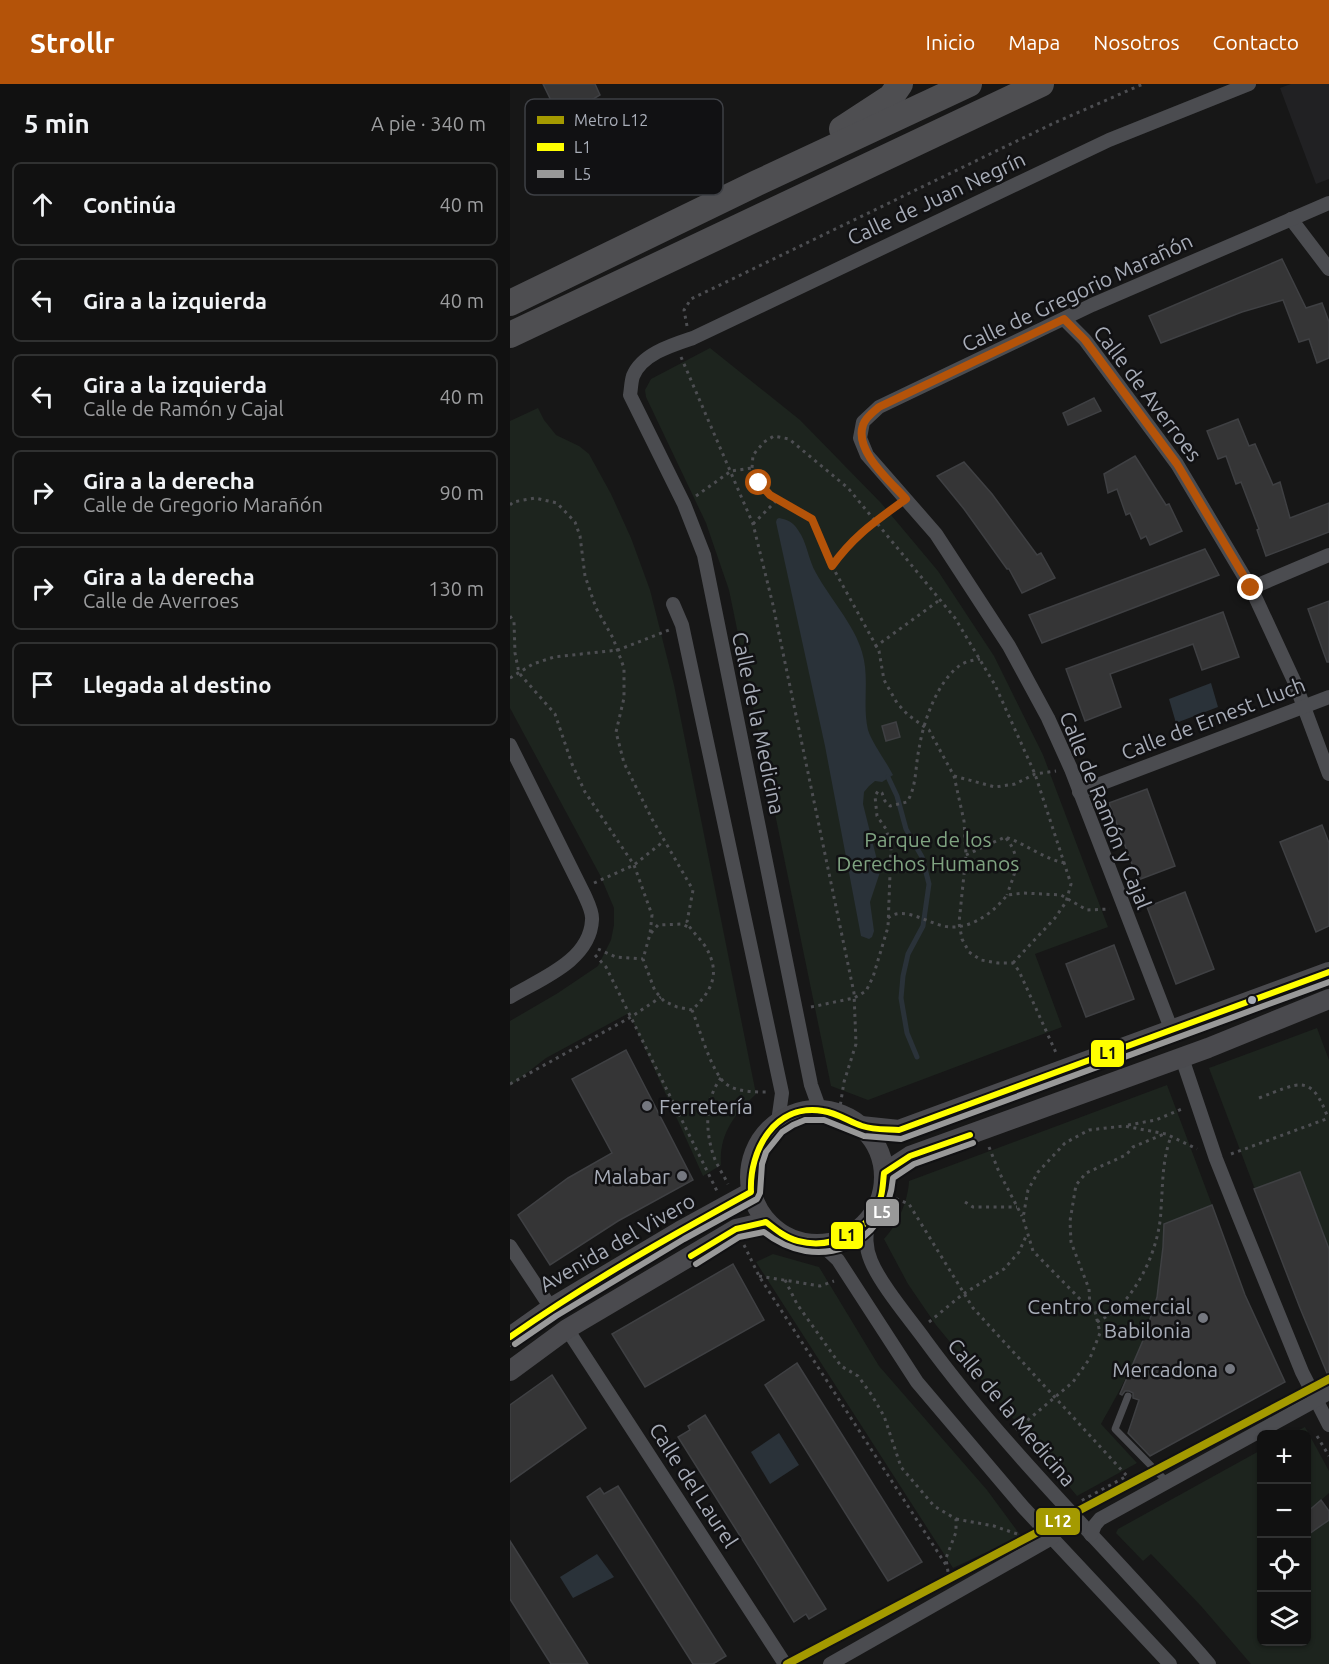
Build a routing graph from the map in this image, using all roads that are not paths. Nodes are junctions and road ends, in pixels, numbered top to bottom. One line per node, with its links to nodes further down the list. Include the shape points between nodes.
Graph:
1 (900, 84): 5 (highway, via 891,97)
2 (969, 84): 5 (highway)
3 (1041, 84): 11 (highway)
4 (1249, 84): 12 (street, Calle de Juan Negrín, via 1109,140)
5 (757, 183): 9 (highway)
6 (1329, 203): 7 (street, Calle de Gregorio Marañón)
7 (1291, 219): 8 (street); 10 (street, Calle de Gregorio Marañón)
8 (1329, 269)
9 (510, 303)
10 (1064, 319): 13 (street, Calle de Gregorio Marañón, via 879,407 863,422); 15 (street, Calle de Averroes, via 1085,340 1177,464)
11 (510, 336)
12 (645, 360): 27 (street, Calle de la Medicina, via 633,376 630,395 684,504 704,555 811,1085)
13 (860, 438): 21 (street, Calle de Ramón y Cajal, via 867,455 936,534 1009,646 1048,718)
14 (1329, 555): 15 (street)
15 (1251, 588): 18 (street, Calle de Averroes)
16 (673, 604): 28 (street, via 682,625 782,1093)
17 (1329, 697): 18 (street, Calle de Ernest Lluch)
18 (1302, 706): 20 (street, Calle de Averroes); 21 (street, Calle de Ernest Lluch)
19 (510, 745): 23 (street, via 593,919 588,939 572,961)
20 (1329, 774)
21 (1079, 792): 25 (street, Calle de Ramón y Cajal)
22 (1329, 972): 25 (main road)
23 (510, 997)
24 (1329, 999): 26 (main road)
25 (1172, 1031): 29 (main road, via 899,1130)
26 (1182, 1058): 30 (main road, via 910,1156); 42 (street, via 1216,1159)
27 (829, 1112): 28 (main road, via 805,1111); 29 (main road)
28 (778, 1122): 31 (main road, via 766,1133 753,1156)
29 (861, 1126): 30 (main road, via 878,1147)
30 (884, 1173): 32 (main road, via 881,1198)
31 (744, 1196): 33 (main road); 36 (main road, Avenida del Vivero)
32 (868, 1221): 34 (main road, via 847,1238); 45 (street, Calle de la Medicina, via 865,1243 872,1263 919,1331 1041,1482)
33 (766, 1222): 34 (main road, via 796,1242); 37 (main road, via 736,1229)
34 (822, 1245): 46 (street, via 838,1260 917,1382)
35 (510, 1246): 36 (street)
36 (551, 1308): 38 (main road, Avenida del Vivero)
37 (567, 1329): 39 (main road); 47 (street, Calle del Laurel)
38 (510, 1337)
39 (510, 1371)
40 (1329, 1392): 42 (street)
41 (1128, 1396): 44 (lane, via 1115,1429)
42 (1316, 1401): 43 (street); 44 (street)
43 (1329, 1425)
44 (1167, 1482): 45 (street, via 1100,1519)
45 (1091, 1535): 50 (street, Calle de la Medicina)
46 (1049, 1540): 48 (street); 49 (street)
47 (785, 1664)
48 (830, 1664)
49 (1170, 1664)
50 (1209, 1664)

